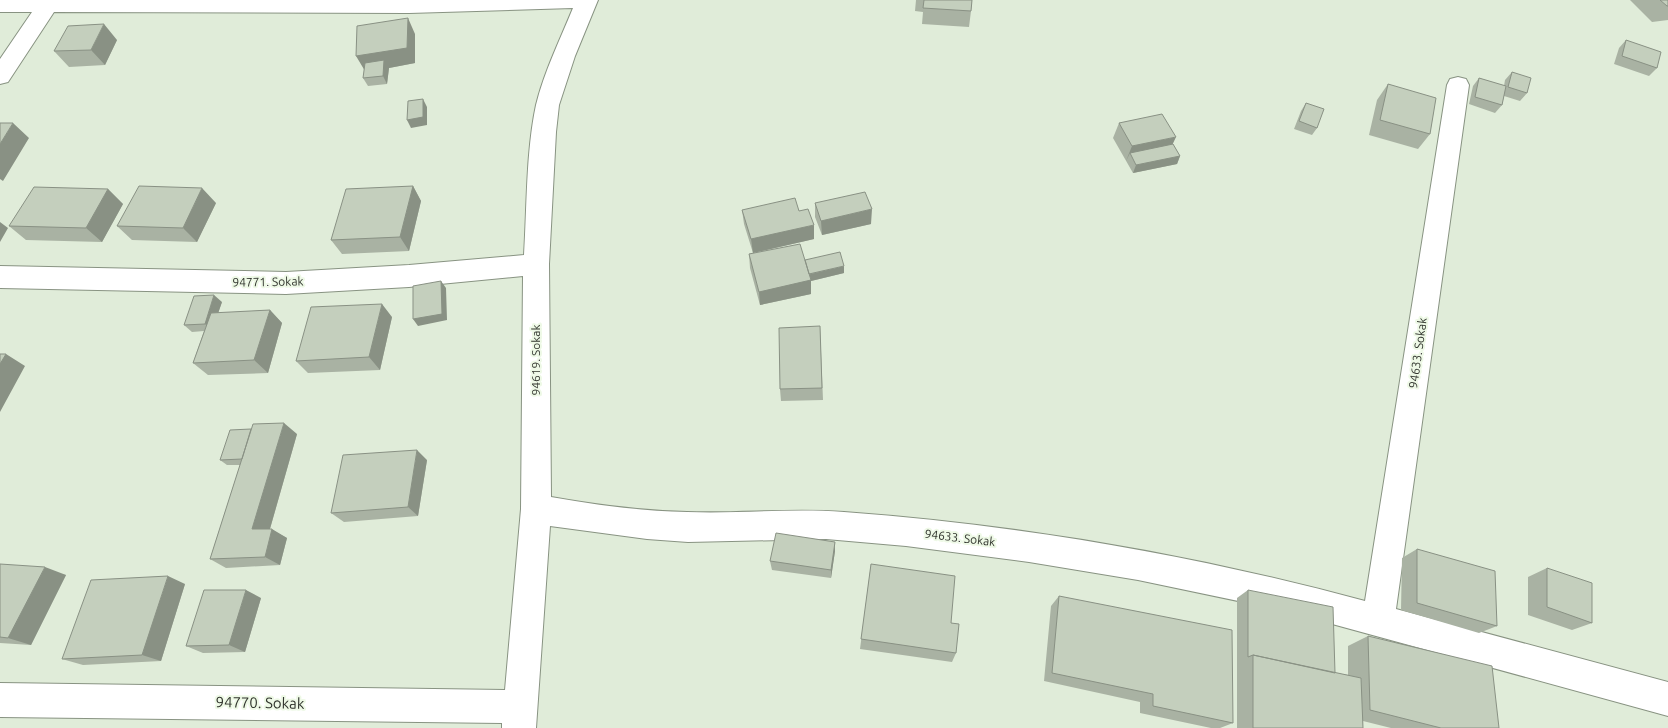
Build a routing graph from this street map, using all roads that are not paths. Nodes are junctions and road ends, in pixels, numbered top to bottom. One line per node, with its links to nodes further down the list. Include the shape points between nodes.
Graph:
1 (587, 0): 3 (street, via 409,6); 8 (street, 94619. Sokak, via 548,105)
2 (188, 3): 3 (street); 5 (street)
3 (251, 3)
4 (0, 5): 5 (street)
5 (47, 6): 6 (street)
6 (0, 76)
7 (1458, 85): 11 (street, 94633. Sokak)
8 (536, 264): 9 (street, 94771. Sokak, via 286,283); 10 (street, 94619. Sokak)
9 (0, 277)
10 (536, 509): 11 (street, 94633. Sokak, via 647,525 826,525 906,531 1019,546 1217,579); 14 (street, 94619. Sokak)
11 (1378, 621): 12 (street, 94633. Sokak)
12 (1668, 699)
13 (0, 700): 14 (street, 94770. Sokak)
14 (520, 717)

